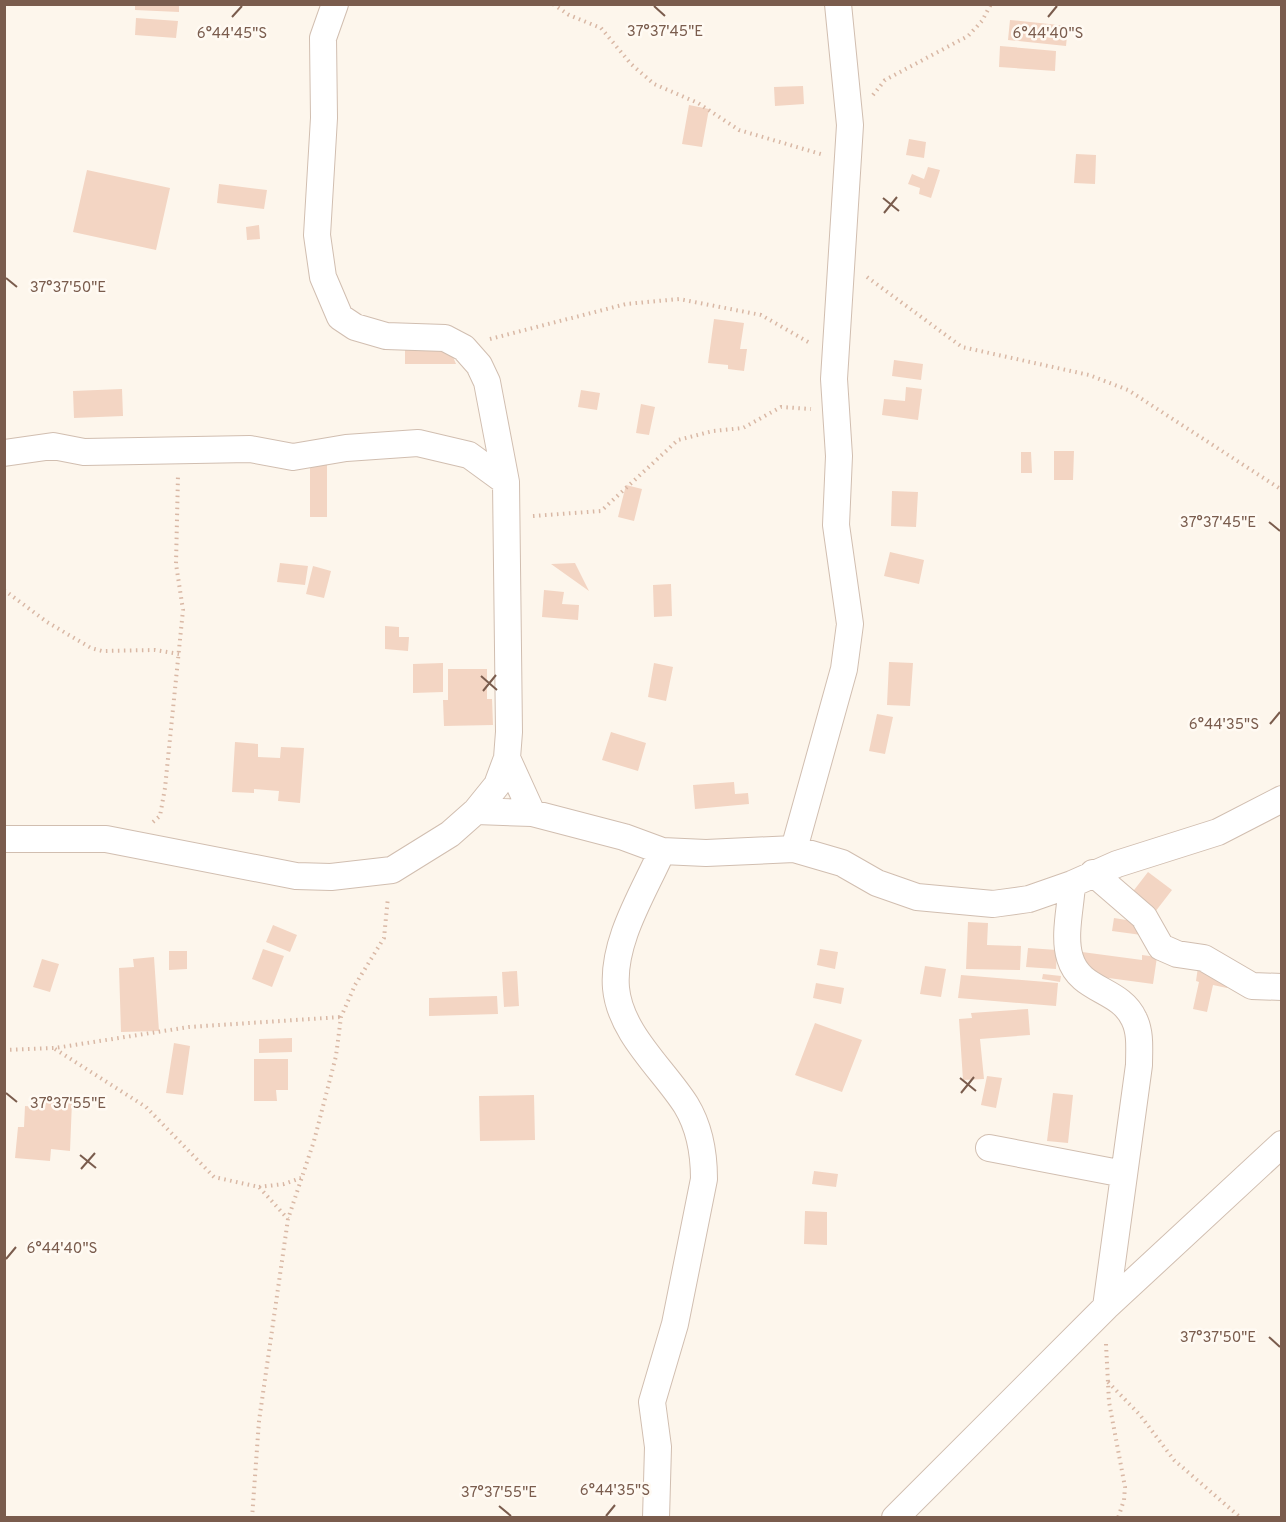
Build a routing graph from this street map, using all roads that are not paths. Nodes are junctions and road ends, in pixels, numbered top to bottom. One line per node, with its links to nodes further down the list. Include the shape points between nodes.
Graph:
1 (336, 4): 4 (street, via 323,38 324,118 317,235 319,261 332,304 340,317 355,327 386,336 445,338 464,348 487,382)
2 (838, 4): 10 (street, via 850,125 835,358 839,456 836,525 850,624 844,669)
3 (4, 453): 4 (street, via 53,446 84,452 250,449 293,457 418,442 469,455)
4 (506, 482): 5 (street, via 510,637)
5 (507, 758): 7 (street, via 497,785); 8 (street)
6 (1281, 799): 12 (street, via 1218,832)
7 (477, 811): 8 (street); 9 (street, via 450,834 392,870 331,876 296,876 106,839)
8 (532, 813): 11 (street)
9 (4, 839)
10 (794, 849): 11 (street, via 706,853); 12 (street, via 842,863 877,883 917,897 993,904 1029,899)
11 (662, 850): 18 (street, via 622,944 616,988 628,1024 699,1133 704,1179 675,1324 652,1402 658,1447)
12 (1083, 879): 13 (street, via 1144,917 1161,947 1204,958 1252,986); 16 (street, via 1068,947 1074,970 1086,983 1124,1004 1134,1019 1138,1036 1139,1065)
13 (1281, 987)
14 (1281, 1144): 17 (street)
15 (989, 1148): 16 (street)
16 (1124, 1174): 17 (street)
17 (1106, 1307): 19 (street)
18 (656, 1518)
19 (895, 1518)

